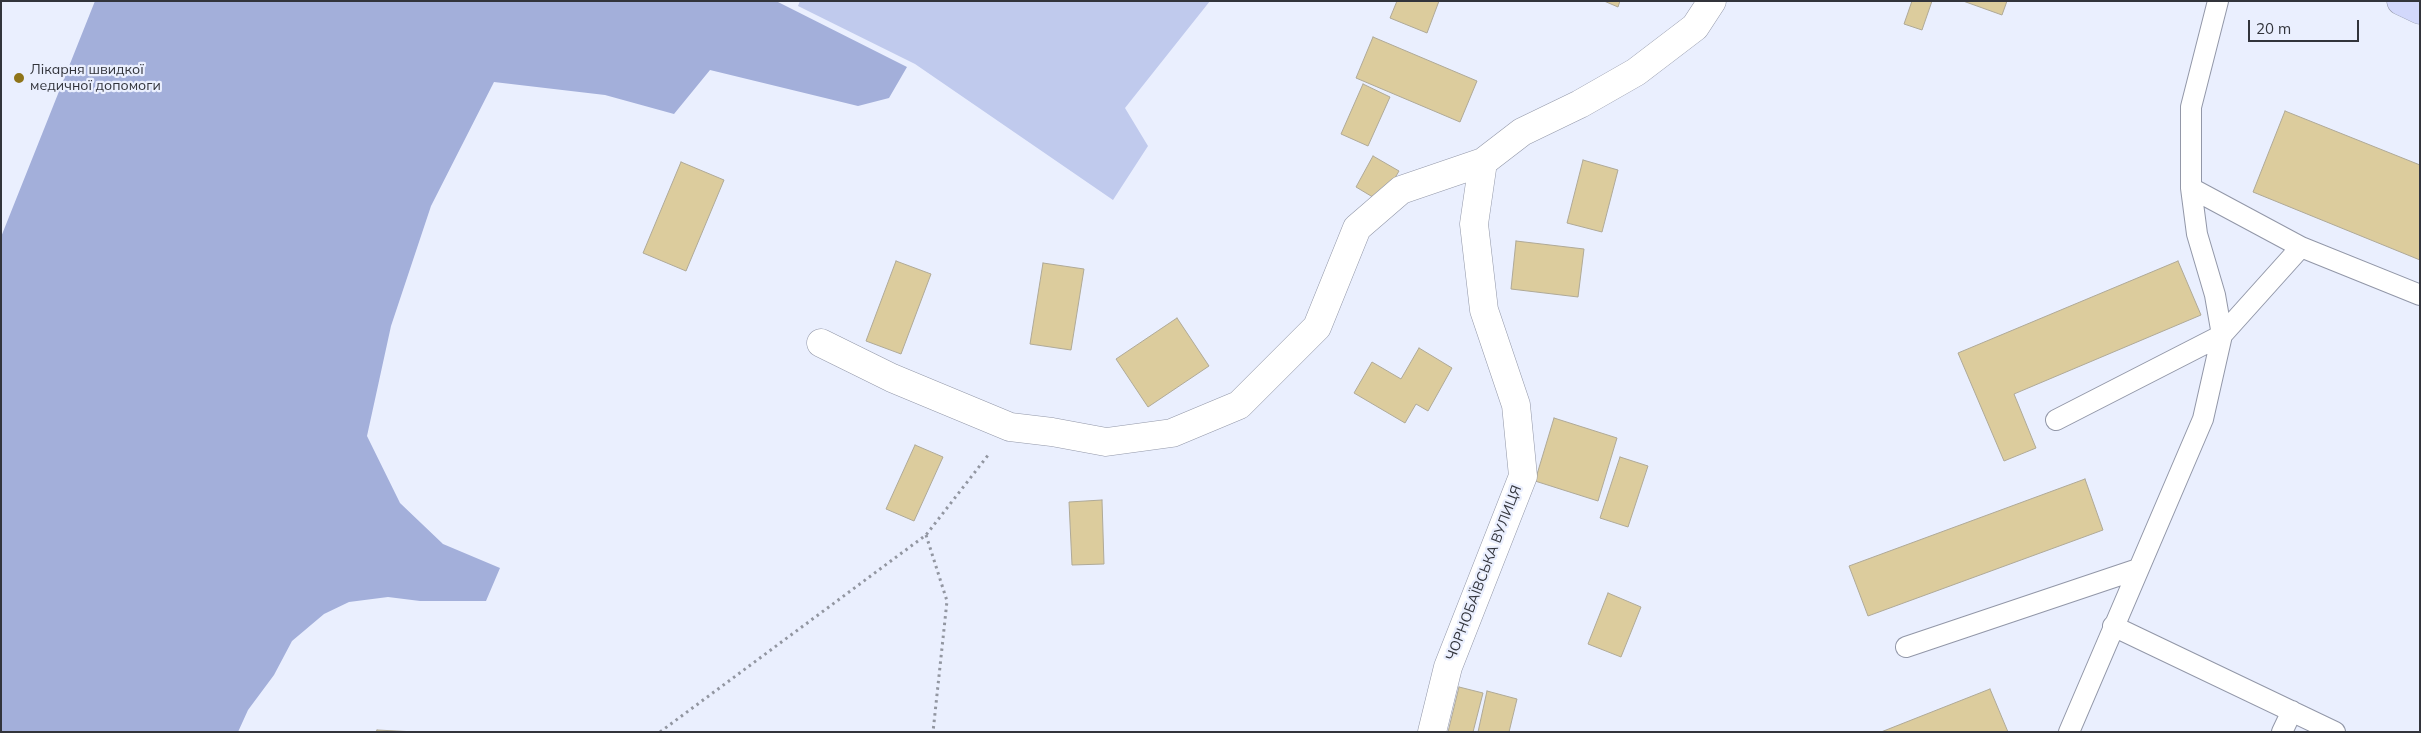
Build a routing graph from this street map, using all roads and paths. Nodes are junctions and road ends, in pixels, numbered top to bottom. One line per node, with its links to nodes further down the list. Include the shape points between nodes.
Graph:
1 (1712, 1): 5 (street, via 1695,27 1636,72 1522,132)
2 (2218, 1): 6 (lane, via 2191,107)
3 (2402, 1): 4 (main road)
4 (2420, 10)
5 (1484, 162): 12 (street, via 1401,190 1357,228 1317,327 1239,405 1172,433 1106,442); 20 (street, ЧОРНОБАЇВСЬКА ВУЛИЦЯ, via 1474,224 1484,310 1516,406 1522,476 1448,667)
6 (2191, 188): 7 (lane); 9 (lane, via 2197,234 2215,295)
7 (2302, 247): 8 (lane); 9 (lane)
8 (2420, 295)
9 (2222, 335): 11 (lane); 14 (lane, via 2203,419)
10 (821, 343): 12 (street, via 892,378)
11 (2056, 420)
12 (1010, 427): 13 (path)
13 (926, 536): 18 (path); 19 (path, via 947,601)
14 (2138, 569): 15 (lane); 16 (lane)
15 (2113, 626): 17 (lane); 21 (lane)
16 (1906, 647)
17 (2292, 711): 22 (lane); 23 (lane)
18 (660, 732)
19 (933, 732)
20 (1432, 732)
21 (2068, 732)
22 (2282, 732)
23 (2336, 732)

